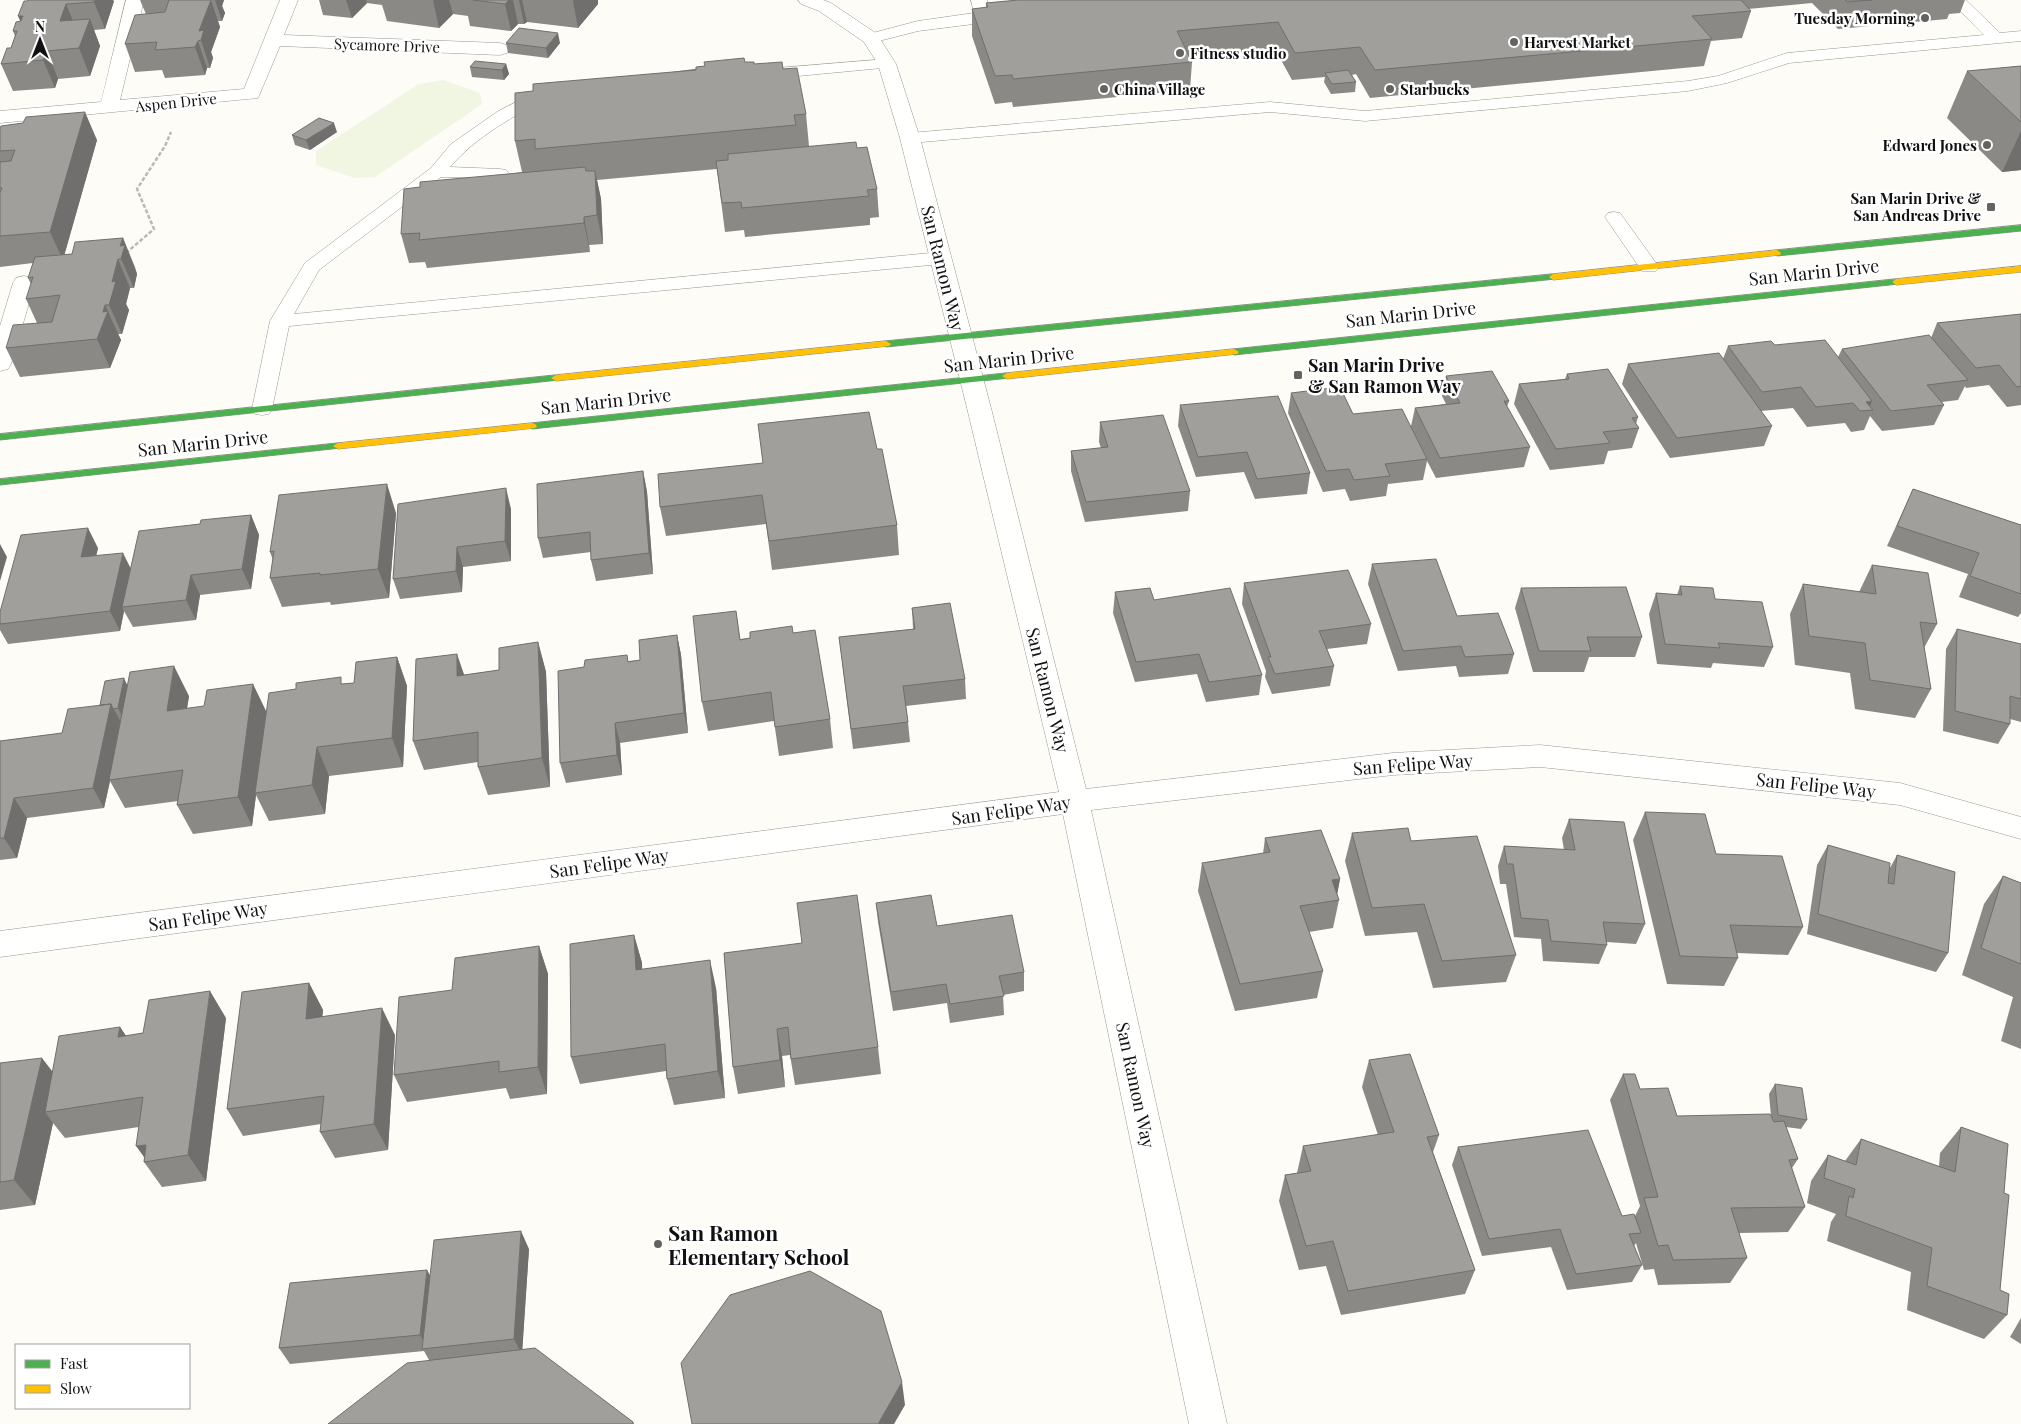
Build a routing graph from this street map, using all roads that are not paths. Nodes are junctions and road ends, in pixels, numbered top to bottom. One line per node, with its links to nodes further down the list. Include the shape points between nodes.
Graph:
1 (135, 0): 16 (street)
2 (289, 0): 11 (street, Aspen Drive)
3 (807, 0): 9 (street, San Ramon Way, via 825,7)
4 (980, 0): 7 (lane)
5 (1957, 0): 10 (lane)
6 (1021, 13): 7 (lane)
7 (982, 17): 9 (lane, via 918,26)
8 (2021, 36): 10 (lane)
9 (871, 38): 13 (street, San Ramon Way)
10 (1997, 38): 18 (lane, via 1787,58 1722,80 1688,86 1365,116 1270,107)
11 (274, 40): 12 (street, Sycamore Drive); 16 (street, Aspen Drive, via 251,94)
12 (500, 49)
13 (887, 64): 14 (lane); 18 (street, San Ramon Way)
14 (748, 75)
15 (556, 91): 19 (lane, via 540,92 503,116 457,148)
16 (109, 108): 17 (street, Aspen Drive)
17 (0, 117)
18 (910, 138): 23 (street, San Ramon Way)
19 (438, 172): 20 (lane); 27 (lane, via 312,267)
20 (500, 174)
21 (1614, 218): 24 (lane)
22 (2021, 228): 24 (main road, San Marin Drive)
23 (940, 258): 27 (lane); 28 (street, San Ramon Way)
24 (1649, 267): 28 (main road, San Marin Drive)
25 (2021, 269): 30 (main road, San Marin Drive, via 1685,302)
26 (24, 283): 29 (street)
27 (280, 321): 31 (lane)
28 (960, 336): 30 (street, San Ramon Way); 31 (main road, San Marin Drive)
29 (0, 364)
30 (972, 380): 33 (main road, San Marin Drive); 34 (street, San Ramon Way)
31 (262, 409): 32 (main road, San Marin Drive)
32 (0, 437)
33 (0, 482)
34 (1075, 801): 35 (street, San Felipe Way, via 1392,764 1540,756 1900,794); 36 (street, San Felipe Way); 37 (street, San Ramon Way)
35 (2021, 828)
36 (0, 944)
37 (1208, 1424)

